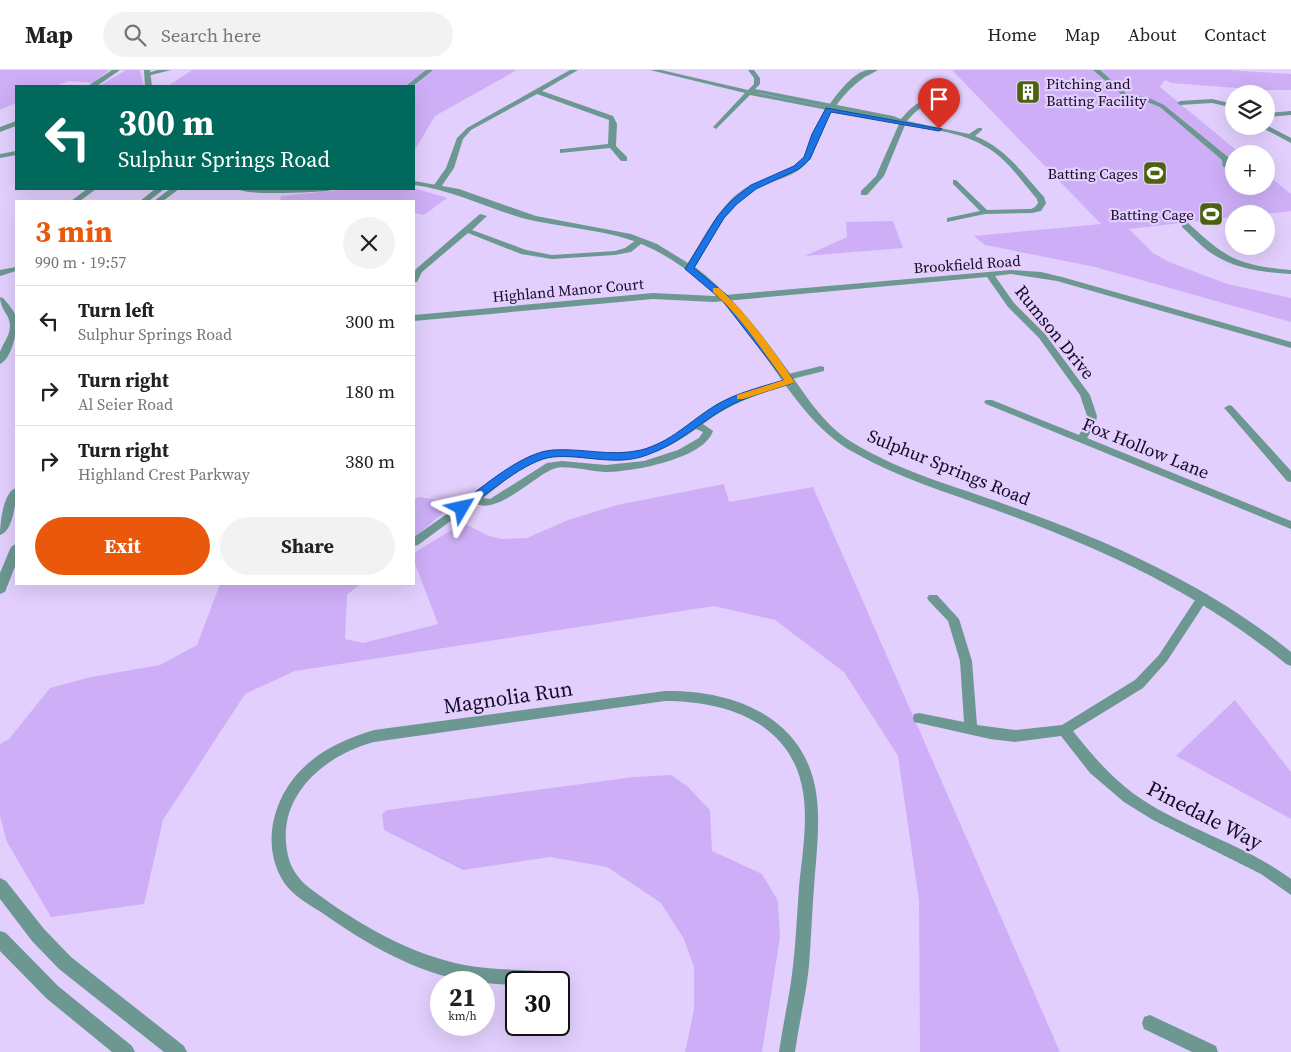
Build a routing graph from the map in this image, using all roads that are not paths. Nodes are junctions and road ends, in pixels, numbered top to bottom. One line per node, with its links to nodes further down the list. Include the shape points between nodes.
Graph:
1 (117, 70): 10 (street)
2 (168, 70): 9 (street)
3 (430, 70): 12 (street)
4 (575, 70): 13 (street)
5 (653, 70): 14 (street)
6 (751, 70): 14 (street, via 757,81)
7 (875, 70): 18 (street, via 858,76)
8 (1096, 70): 34 (street, via 1124,94 1162,106)
9 (147, 72): 11 (street)
10 (94, 85)
11 (148, 85)
12 (410, 85)
13 (535, 91): 29 (street, via 610,117 613,123); 37 (street, via 469,129 457,143 450,168)
14 (750, 92): 18 (street); 23 (street)
15 (935, 98): 21 (street, via 912,108)
16 (1180, 103): 17 (street, via 1212,101)
17 (1225, 104)
18 (830, 108): 21 (street); 52 (street, via 807,158 797,168 754,187 734,203 721,217)
19 (1291, 113): 20 (street)
20 (1275, 114)
21 (902, 122): 27 (street); 41 (street, via 879,178)
22 (15, 123): 25 (street)
23 (716, 127)
24 (980, 129): 27 (street)
25 (0, 130)
26 (1275, 133): 28 (street)
27 (970, 137): 45 (street, via 1002,154 1042,203 1032,211)
28 (1291, 141)
29 (612, 146): 30 (street); 33 (street)
30 (563, 151)
31 (15, 153): 32 (street)
32 (0, 156)
33 (624, 159)
34 (1225, 159)
35 (956, 182): 45 (street)
36 (415, 183): 37 (street, Sulphur Springs Road)
37 (438, 185): 50 (street, Sulphur Springs Road, via 523,215)
38 (91, 190): 42 (street)
39 (159, 190): 43 (street)
40 (174, 190): 44 (street)
41 (864, 193)
42 (76, 200)
43 (145, 200)
44 (159, 200)
45 (985, 212): 47 (street)
46 (483, 216): 49 (street)
47 (950, 220)
48 (1185, 225): 53 (street, via 1222,257 1266,270)
49 (466, 230): 50 (street, via 524,252 552,257 615,253 628,250); 56 (street)
50 (642, 240): 52 (street, Sulphur Springs Road)
51 (15, 269): 54 (street)
52 (689, 269): 57 (street, Sulphur Springs Road)
53 (1291, 272)
54 (0, 273)
55 (989, 274): 57 (street, Brookfield Road); 60 (street, Brookfield Road, via 1025,273 1059,279); 67 (street, Rumson Drive, via 1012,305 1042,336 1085,395 1092,416)
56 (415, 278)
57 (725, 298): 59 (street, Highland Manor Court, via 693,299 665,295); 63 (street, Sulphur Springs Road)
58 (0, 300): 61 (street, via 13,316 15,325)
59 (415, 318)
60 (1291, 345)
61 (0, 361)
62 (821, 370): 63 (street)
63 (789, 379): 66 (street, via 735,399); 76 (street, Sulphur Springs Road, via 808,410 838,439 856,450 1106,548)
64 (989, 402): 67 (street, Fox Hollow Lane)
65 (1229, 408): 68 (street)
66 (696, 424): 70 (street, via 674,440 644,453 615,457 543,455 513,471); 70 (street, via 708,430 706,438 663,460 617,468 550,465 492,502 483,503)
67 (1080, 439): 71 (street, Fox Hollow Lane)
68 (1291, 478)
69 (15, 494): 72 (street)
70 (475, 498): 73 (street)
71 (1291, 525)
72 (0, 531)
73 (415, 541)
74 (15, 552): 75 (street)
75 (0, 589)
76 (1203, 597): 78 (street, Sulphur Springs Road, via 1258,633); 81 (street, via 1164,658 1139,684)
77 (933, 598): 80 (street, via 952,619 966,661)
78 (1291, 660)
79 (919, 718): 80 (street)
80 (971, 728): 81 (street, via 1015,736)
81 (1064, 730): 83 (street, Pinedale Way, via 1095,769 1129,798 1158,816 1266,869)
82 (0, 886): 88 (street, via 38,935 65,963)
83 (1291, 888)
84 (0, 939): 87 (street, via 52,992)
85 (505, 977): 89 (street, Magnolia Run, via 457,971 378,942 306,893 288,875 278,840 281,815 290,794 308,770 325,756 357,740 374,736 665,696 702,696 729,702 758,715 785,739 802,764 810,792 801,966)
86 (1150, 1023): 90 (street)
87 (126, 1052)
88 (178, 1052)
89 (787, 1052)
90 (1210, 1052)

